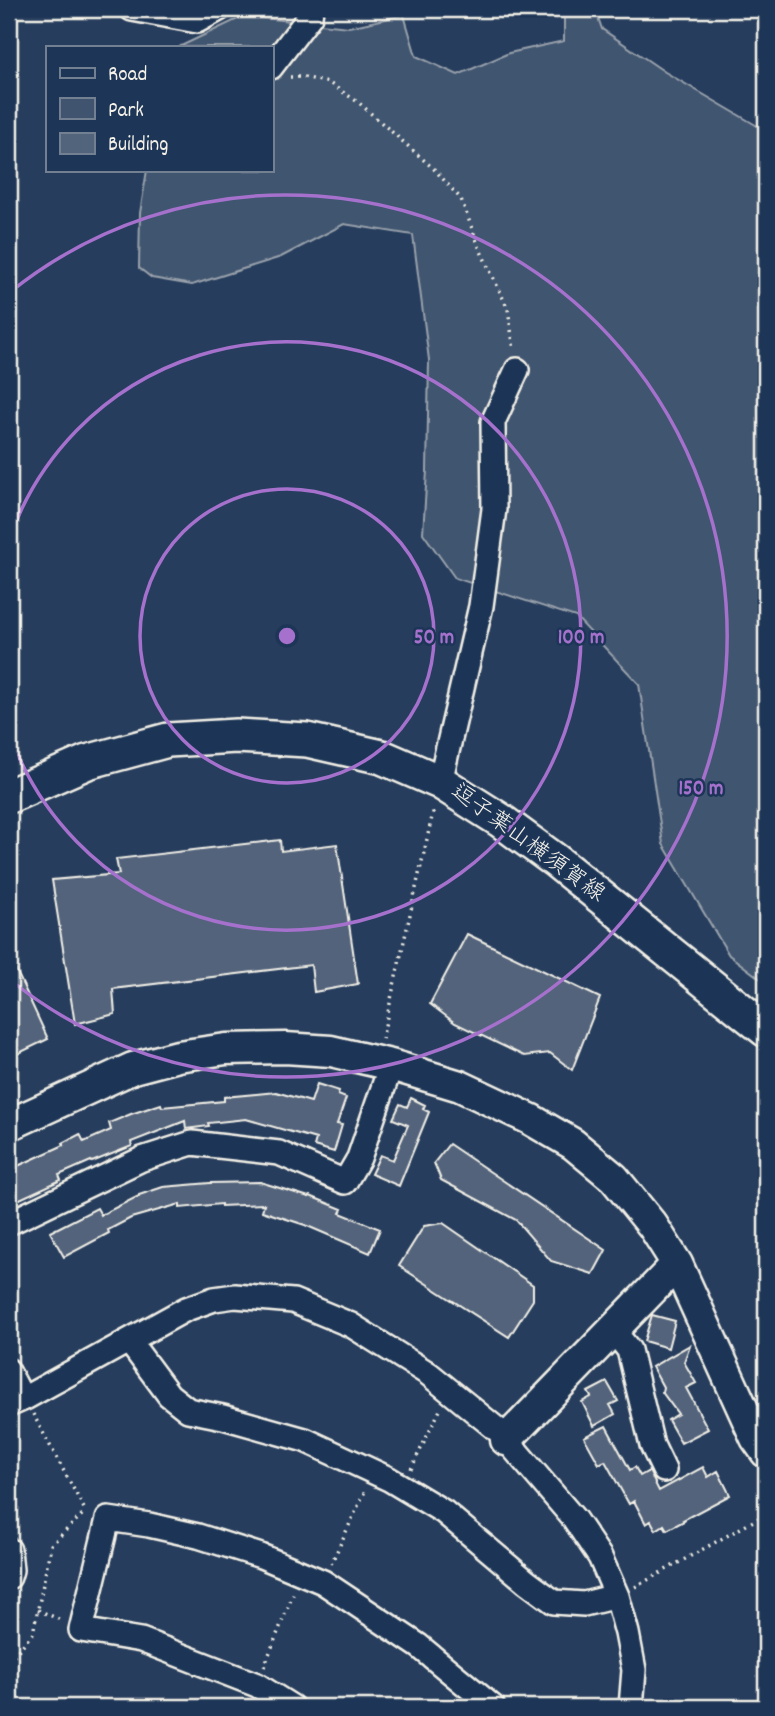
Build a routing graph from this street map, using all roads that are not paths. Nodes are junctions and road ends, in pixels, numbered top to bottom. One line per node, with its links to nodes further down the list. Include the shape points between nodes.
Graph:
1 (132, 9): 2 (street, via 197,21)
2 (219, 9)
3 (311, 9): 4 (street)
4 (277, 72)
5 (517, 370): 6 (street, via 493,422 494,509 481,606)
6 (440, 782): 7 (main road, 逗子葉山横須賀線, via 382,757 307,740 236,736 168,740 87,762); 8 (main road, 逗子葉山横須賀線, via 556,861)
7 (9, 796)
8 (766, 1030)
9 (384, 1063): 10 (street, via 331,1051 285,1048 178,1056 134,1068); 11 (street, via 359,1158 345,1182 279,1153 192,1143 142,1159); 12 (street, via 460,1086 573,1144 614,1178)
10 (9, 1125)
11 (9, 1223)
12 (677, 1264): 13 (street); 18 (street)
13 (612, 1330): 17 (street); 19 (street, via 629,1350 652,1445)
14 (129, 1341): 16 (street); 17 (street, via 214,1299 235,1296 293,1301 351,1325 429,1374); 22 (street, via 169,1395 188,1410 305,1440 374,1472 444,1512 554,1602 584,1604)
15 (9, 1368): 16 (street)
16 (17, 1401)
17 (506, 1440): 22 (street, via 575,1520 600,1557)
18 (766, 1452)
19 (664, 1470)
20 (9, 1550): 21 (street)
21 (9, 1577)
22 (617, 1596): 25 (street, via 634,1670)
23 (292, 1707): 24 (street, via 257,1685 141,1640 81,1630 108,1519 198,1536 323,1582 419,1646)
24 (493, 1707)
25 (631, 1707)

